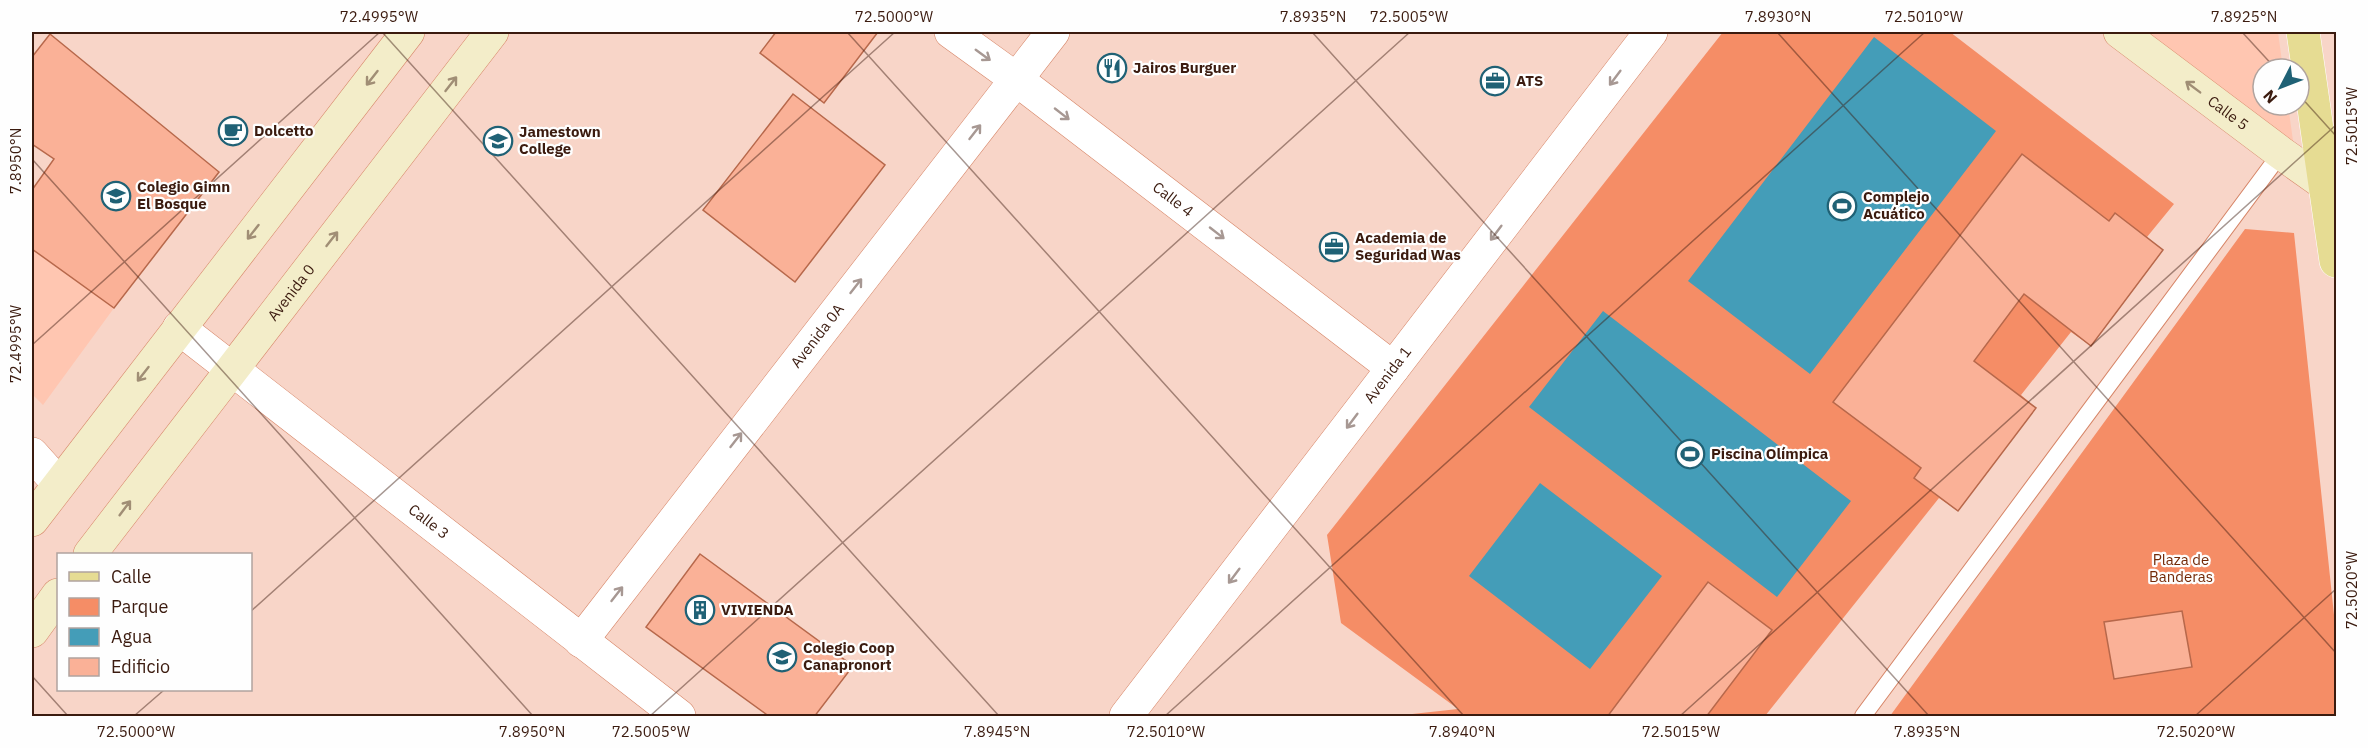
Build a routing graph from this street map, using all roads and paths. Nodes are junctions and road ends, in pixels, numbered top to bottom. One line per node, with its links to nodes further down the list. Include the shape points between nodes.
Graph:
1 (408, 32): 12 (street, one-way to 12)
2 (492, 32): 13 (street, Avenida 0, one-way to 2)
3 (951, 32): 8 (street, Calle 4, one-way to 8)
4 (1053, 32): 8 (street, Avenida 0A)
5 (1651, 32): 14 (street, Avenida 1, one-way to 14)
6 (2120, 32): 9 (street, Calle 5, one-way to 6)
7 (2303, 32): 10 (main road)
8 (1016, 79): 14 (street, Calle 4, one-way to 14); 21 (street, Avenida 0A, one-way to 8)
9 (2281, 153): 10 (street, Calle 5); 24 (lane)
10 (2331, 188): 11 (main road)
11 (2337, 261)
12 (179, 328): 13 (street, Calle 3); 16 (street, one-way to 16)
13 (232, 368): 18 (street, Avenida 0, one-way to 13); 21 (street, Calle 3)
14 (1393, 368): 23 (street, Avenida 1, one-way to 23)
15 (32, 454): 16 (street)
16 (58, 483): 17 (street)
17 (32, 520)
18 (92, 553)
19 (57, 597): 20 (street)
20 (32, 631)
21 (581, 641): 22 (street, Calle 3)
22 (679, 717)
23 (1126, 717)
24 (1863, 717)

